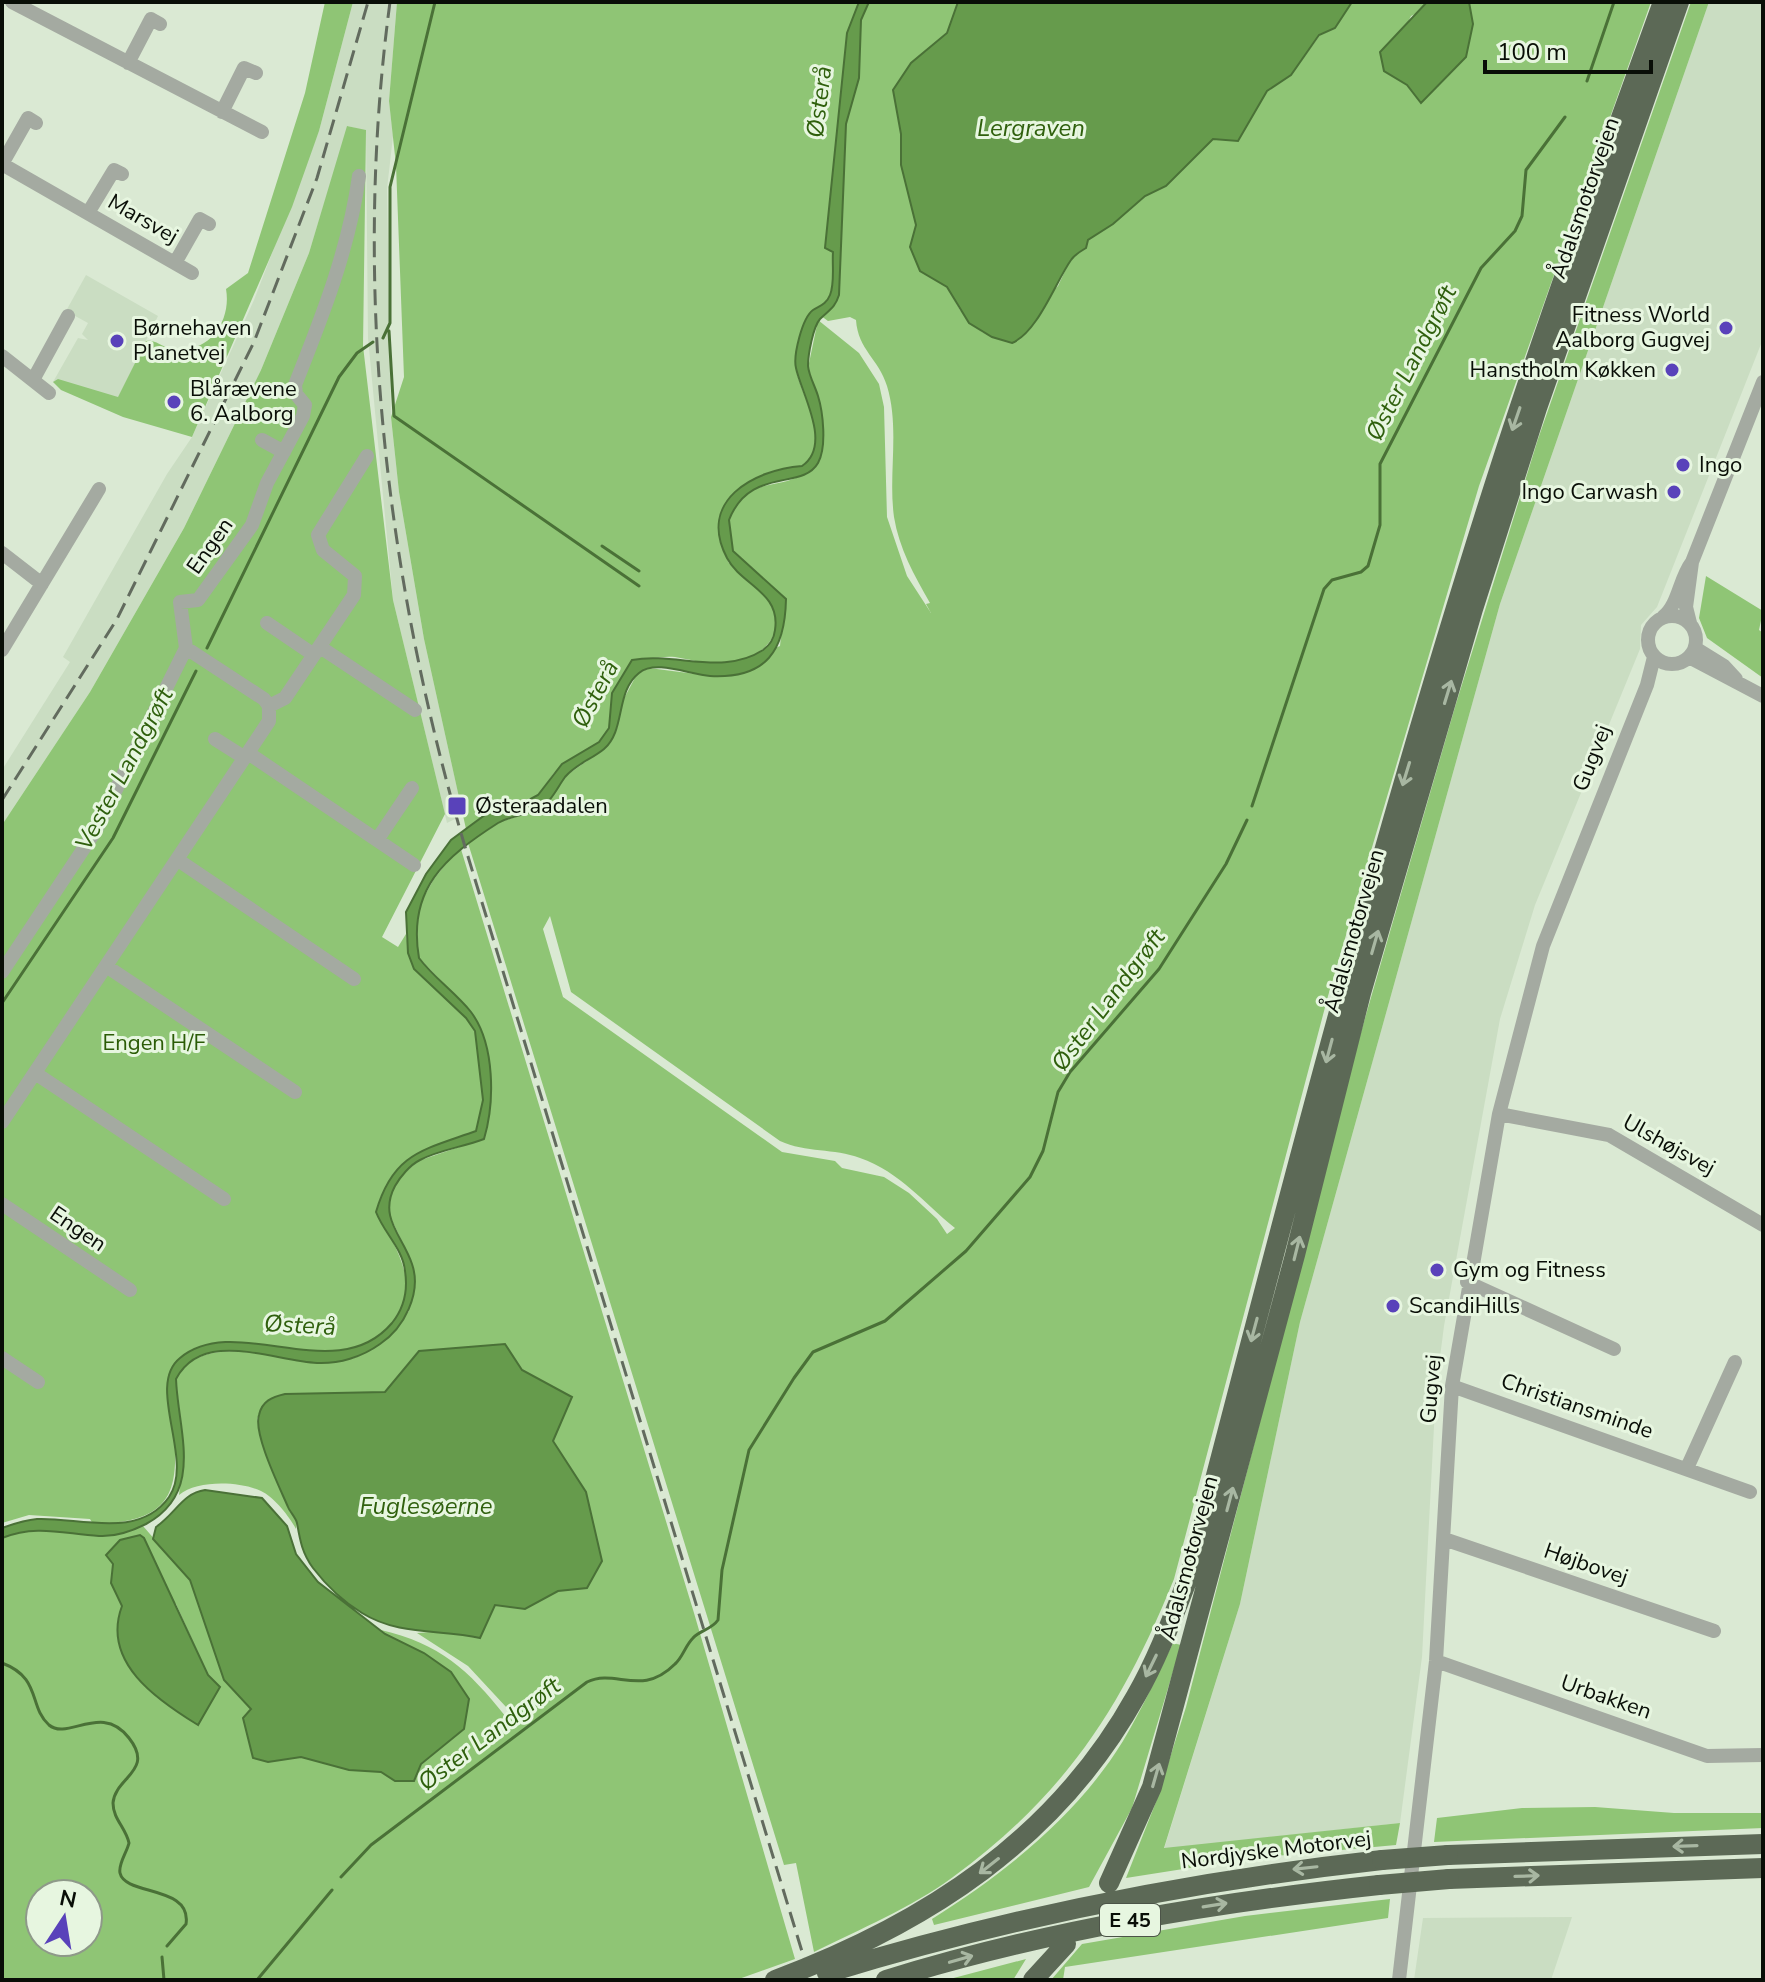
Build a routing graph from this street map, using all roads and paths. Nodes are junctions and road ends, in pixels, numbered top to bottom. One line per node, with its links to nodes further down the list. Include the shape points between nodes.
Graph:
1 (12, 2): 4 (street)
2 (1663, 2): 73 (highway, Ådalsmotorvejen, one-way to 73, via 1506,449 1452,620 1381,859 1192,1568 1135,1697 1093,1760 1031,1831 946,1898 887,1933)
3 (1679, 2): 71 (highway, Ådalsmotorvejen, one-way to 3, via 1152,1787 1361,993 1469,623 1542,393)
4 (37, 8): 6 (street)
5 (160, 24): 6 (street, via 151,19)
6 (128, 63): 8 (street)
7 (256, 73): 8 (street, via 244,68)
8 (222, 112): 10 (street)
9 (36, 123): 13 (street, Marsvej, via 28,118 2,164)
10 (262, 132)
11 (122, 174): 13 (street, Marsvej, via 114,170)
12 (359, 176): 23 (street, Engen, via 330,294 295,385 304,401 303,416)
13 (88, 213): 15 (street, Marsvej)
14 (209, 224): 15 (street, Marsvej, via 200,219)
15 (175, 263): 16 (street, Marsvej)
16 (192, 273)
17 (68, 316): 19 (street)
18 (2, 356): 19 (street)
19 (33, 380): 21 (street)
20 (1763, 382): 27 (street)
21 (49, 393)
22 (262, 440): 23 (street)
23 (284, 452): 32 (street, Engen, via 245,537 198,600 180,602)
24 (367, 456): 34 (street, via 318,535 323,550 350,570 356,585)
25 (99, 489): 28 (street)
26 (2, 553): 28 (street)
27 (1692, 562): 29 (street); 31 (street, via 1686,607)
28 (42, 584): 33 (street)
29 (1663, 617): 31 (street); 36 (street, via 1647,638)
30 (267, 623): 34 (street)
31 (1690, 623): 35 (street, via 1696,635)
32 (186, 648): 38 (street); 47 (street, via 96,830)
33 (2, 650)
34 (317, 651): 38 (street, via 285,698); 39 (street)
35 (1692, 653): 36 (street, via 1681,663); 37 (street, via 1724,666)
36 (1661, 661): 51 (street, Gugvej, via 1543,946)
37 (1763, 696)
38 (269, 706): 41 (street, via 269,721)
39 (415, 710)
40 (215, 739): 41 (street)
41 (246, 756): 43 (street); 44 (street)
42 (412, 788): 43 (street)
43 (377, 840): 45 (street)
44 (178, 860): 46 (street); 48 (street)
45 (414, 865)
46 (106, 966): 49 (street); 50 (street)
47 (2, 972)
48 (354, 979)
49 (35, 1073): 52 (street); 53 (street)
50 (295, 1092)
51 (1499, 1114): 55 (street, Ulshøjsvej, via 1609,1135); 56 (street, Gugvej)
52 (2, 1122)
53 (224, 1199)
54 (2, 1204): 57 (street, Engen)
55 (1763, 1225)
56 (1467, 1282): 58 (street); 62 (street, Gugvej)
57 (130, 1290)
58 (1614, 1349)
59 (2, 1358): 61 (street)
60 (1735, 1362): 63 (street)
61 (38, 1382)
62 (1452, 1386): 63 (street, Christiansminde); 65 (street, Gugvej)
63 (1687, 1468): 64 (street, Christiansminde)
64 (1750, 1492)
65 (1444, 1539): 66 (street, Højbovej); 67 (street, Gugvej)
66 (1714, 1631)
67 (1436, 1661): 68 (street, Urbakken, via 1707,1756); 77 (street, Gugvej)
68 (1763, 1755)
69 (1763, 1844): 74 (highway, Nordjyske Motorvej / E 45, one-way to 74, bridge, via 1382,1860 1127,1895 972,1931)
70 (1763, 1868): 75 (highway, Nordjyske Motorvej / E 45, one-way to 70, bridge, via 977,1954 1214,1905 1449,1879)
71 (1109, 1883)
72 (1066, 1944): 76 (highway)
73 (775, 1980)
74 (806, 1980)
75 (886, 1980)
76 (1033, 1980)
77 (1399, 1980)

